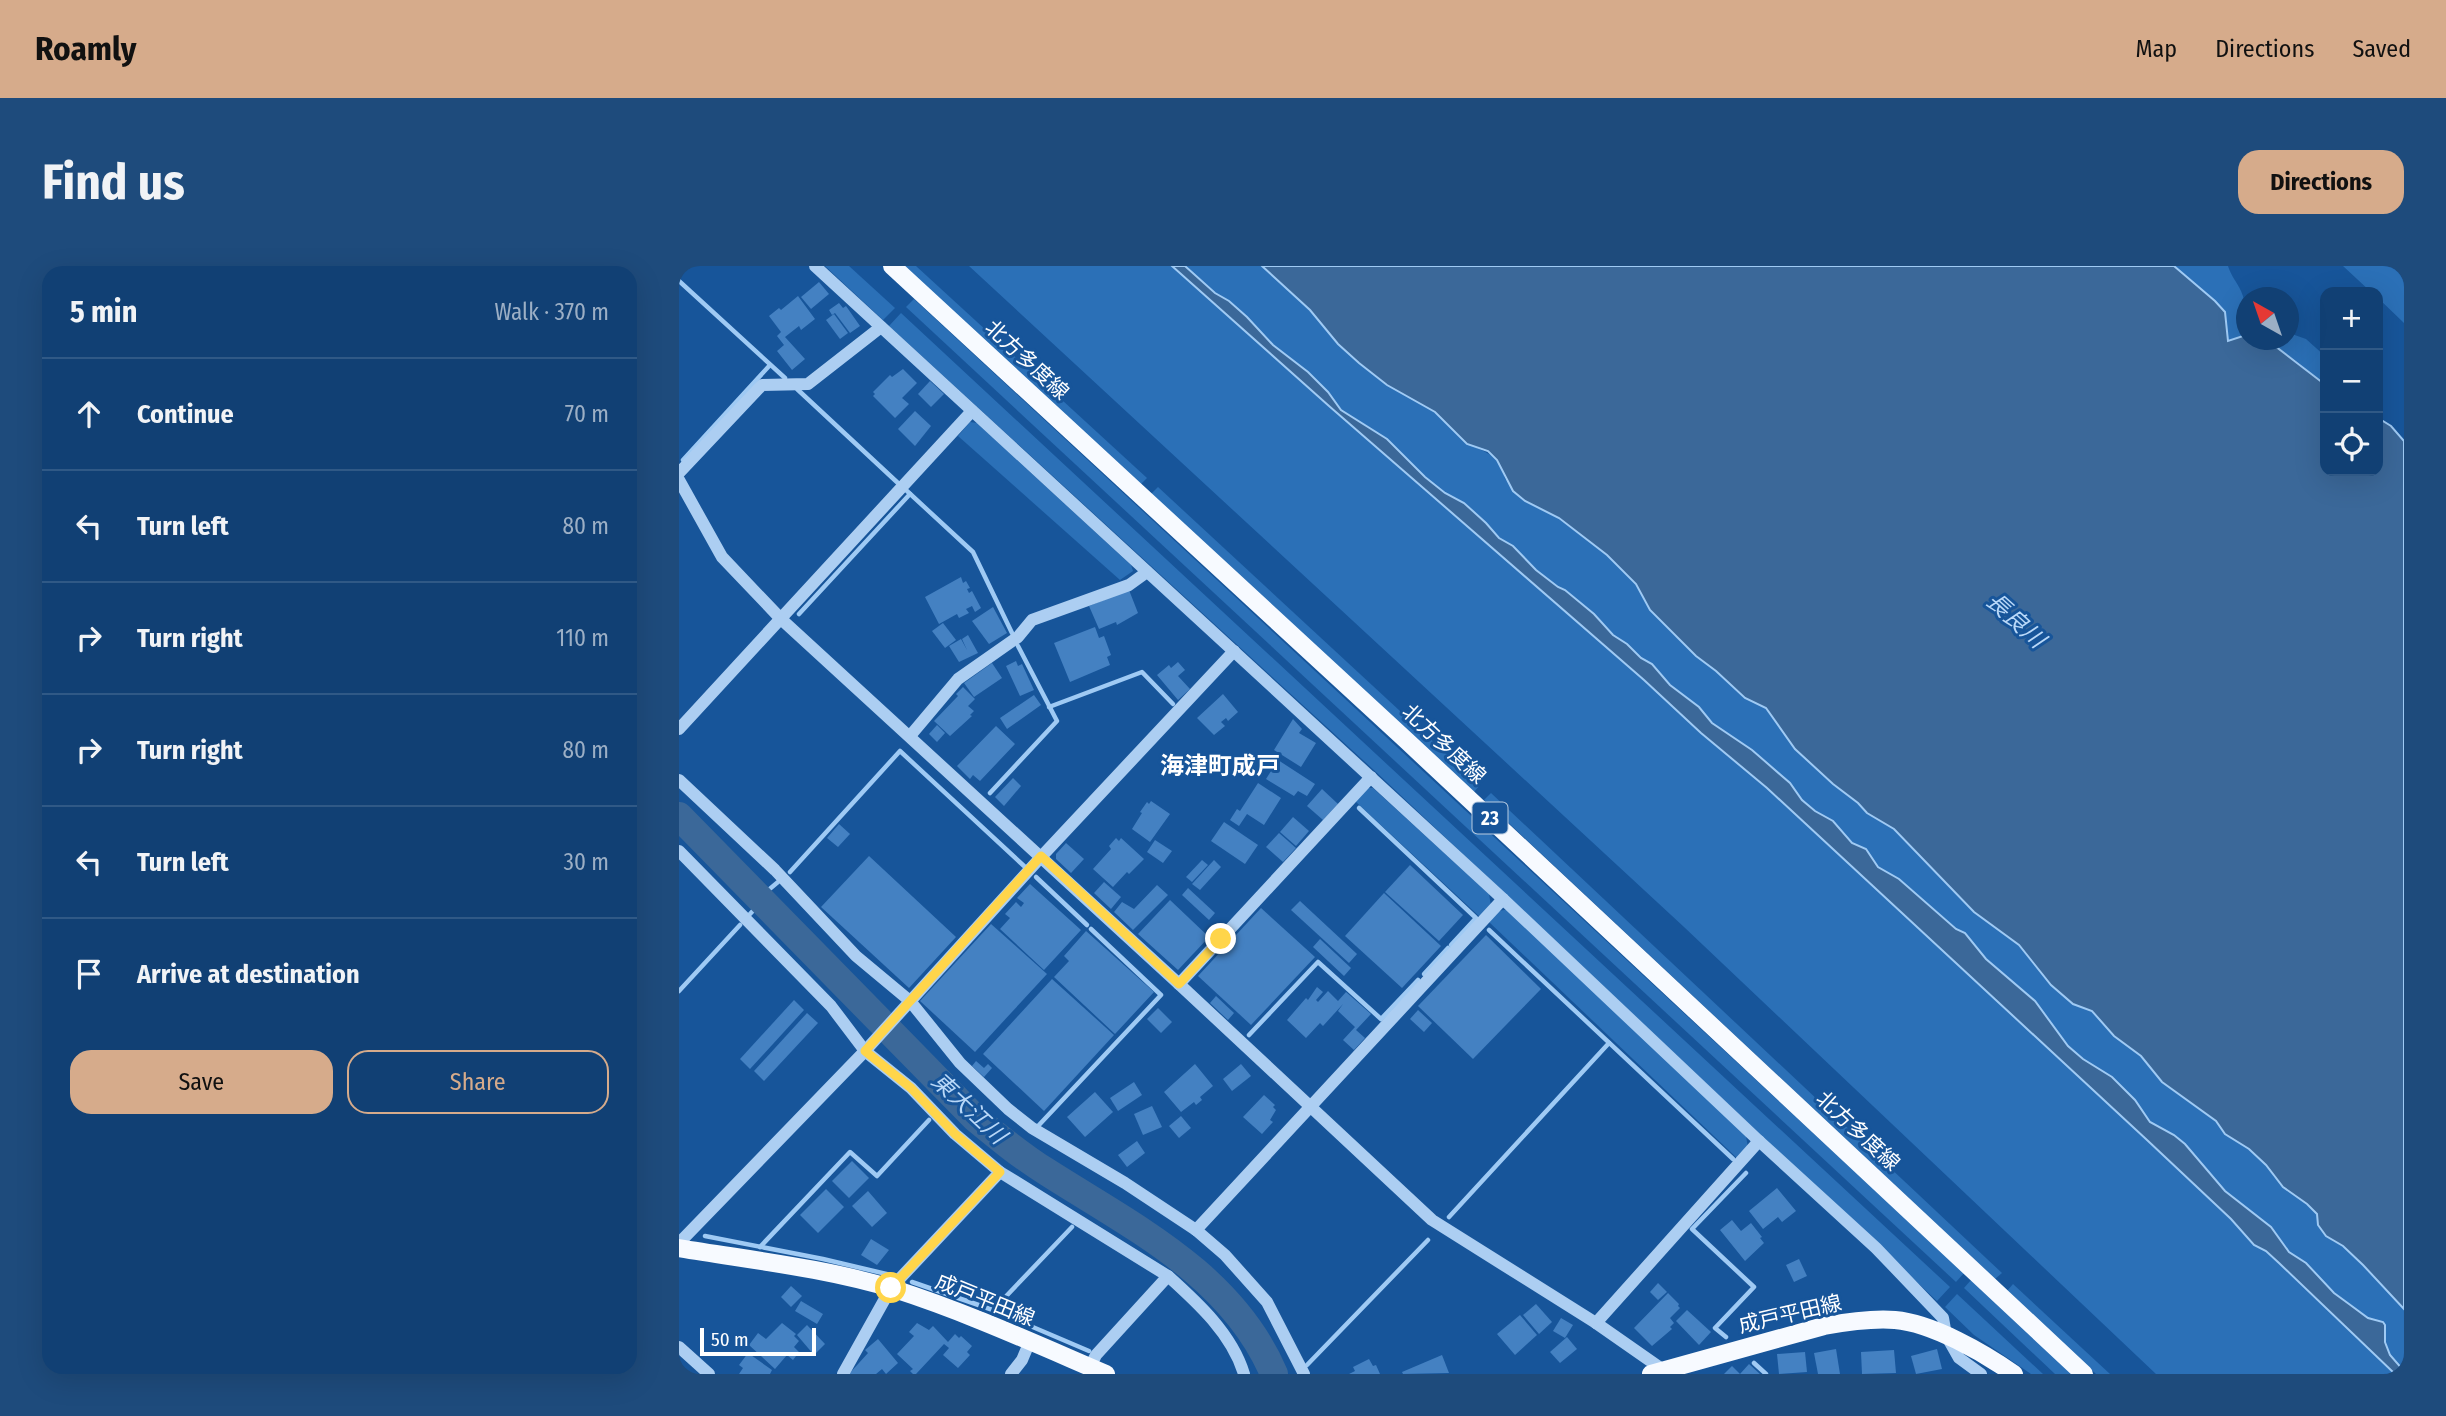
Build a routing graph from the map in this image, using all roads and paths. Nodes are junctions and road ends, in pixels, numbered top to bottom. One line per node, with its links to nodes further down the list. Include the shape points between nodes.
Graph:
1 (815, 266): 3 (street)
2 (892, 266): 40 (main road, 北方多度線 / 23)
3 (881, 327): 4 (street); 5 (street, via 808,384 762,385)
4 (972, 411): 7 (street); 8 (street)
5 (679, 473)
6 (679, 480): 8 (street, via 722,557)
7 (1147, 572): 9 (street); 11 (street, via 1129,585 1032,620 1019,637 958,679)
8 (781, 619): 10 (street); 11 (street)
9 (1234, 651): 12 (street); 15 (street)
10 (679, 729)
11 (910, 736): 15 (street)
12 (1371, 777): 16 (street); 17 (street)
13 (679, 780): 18 (street)
14 (679, 851): 19 (street, via 823,998)
15 (1041, 856): 17 (street); 18 (street)
16 (1503, 899): 20 (street); 21 (street)
17 (1179, 984): 20 (street)
18 (907, 1004): 19 (street); 23 (street, via 960,1063 1032,1128)
19 (865, 1051): 22 (street); 24 (street)
20 (1310, 1107): 23 (street); 27 (street, via 1431,1220)
21 (1759, 1141): 27 (street); 28 (street, via 1876,1248 1943,1318)
22 (1000, 1172): 25 (street); 26 (street)
23 (1196, 1230): 37 (street, via 1267,1302)
24 (679, 1245): 26 (main road, 成戸平田線)
25 (1168, 1276): 31 (street, via 1096,1355); 36 (street, via 1219,1327)
26 (891, 1288): 29 (main road, 成戸平田線); 34 (street)
27 (1596, 1323): 32 (street)
28 (1946, 1335): 32 (main road, 成戸平田線, via 1896,1320 1846,1322); 38 (street, via 1959,1358); 39 (main road, 成戸平田線)
29 (1030, 1341): 31 (main road, 成戸平田線); 35 (street)
30 (679, 1347): 33 (street)
31 (1098, 1370)
32 (1662, 1373)
33 (709, 1374)
34 (843, 1374)
35 (1011, 1374)
36 (1244, 1374)
37 (1304, 1374)
38 (1981, 1374)
39 (2014, 1374)
40 (2084, 1374)

